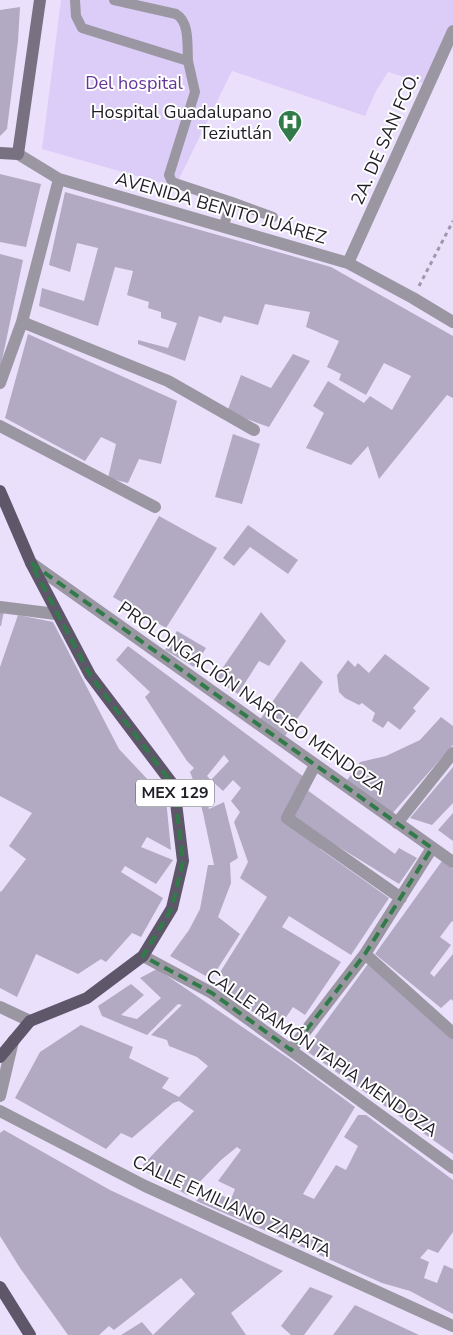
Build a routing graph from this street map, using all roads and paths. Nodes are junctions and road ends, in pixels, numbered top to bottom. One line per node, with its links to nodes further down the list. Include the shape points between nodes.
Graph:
1 (40, 0): 7 (main road)
2 (75, 0): 5 (lane, via 76,16 82,28)
3 (114, 0): 5 (lane, via 181,16 185,25)
4 (453, 30): 13 (street, 2A. DE SAN FCO.)
5 (188, 61): 9 (lane, via 195,92 170,179)
6 (0, 153): 7 (main road)
7 (18, 154): 8 (street, AVENIDA BENITO JUÁREZ)
8 (59, 179): 12 (street, AVENIDA BENITO JUÁREZ); 15 (street)
9 (232, 202): 10 (lane); 12 (lane)
10 (273, 217)
11 (453, 221): 14 (path)
12 (224, 227): 13 (street, AVENIDA BENITO JUÁREZ)
13 (348, 263): 14 (street, AVENIDA BENITO JUÁREZ)
14 (413, 298): 16 (street, AVENIDA BENITO JUÁREZ)
15 (22, 322): 17 (street); 19 (street, via 168,381)
16 (453, 322)
17 (0, 383)
18 (0, 426): 21 (street)
19 (254, 430)
20 (0, 491): 22 (main road, MEX 129)
21 (155, 507)
22 (31, 563): 24 (main road, MEX 129); 26 (street, PROLONGACIÓN NARCISO MENDOZA)
23 (0, 607): 24 (street)
24 (56, 614): 32 (main road, MEX 129, via 90,675 174,786 183,861 172,908)
25 (453, 753): 27 (street)
26 (315, 764): 27 (street, PROLONGACIÓN NARCISO MENDOZA); 30 (street, via 287,818)
27 (397, 823): 28 (street, PROLONGACIÓN NARCISO MENDOZA)
28 (432, 848): 29 (street, PROLONGACIÓN NARCISO MENDOZA); 30 (street)
29 (453, 862)
30 (401, 898): 31 (street)
31 (365, 954): 35 (street); 37 (street)
32 (143, 956): 34 (main road, MEX 129, via 87,998); 37 (street, CALLE RAMÓN TAPIA MENDOZA, via 212,993)
33 (0, 1007): 34 (street)
34 (30, 1021): 36 (main road, MEX 129)
35 (453, 1033)
36 (13, 1041): 38 (main road, MEX 129); 39 (street)
37 (291, 1050): 41 (street, CALLE RAMÓN TAPIA MENDOZA)
38 (0, 1057)
39 (0, 1096)
40 (0, 1111): 43 (street, CALLE EMILIANO ZAPATA, via 146,1186)
41 (453, 1168)
42 (0, 1287): 44 (main road)
43 (453, 1326)
44 (30, 1335)

